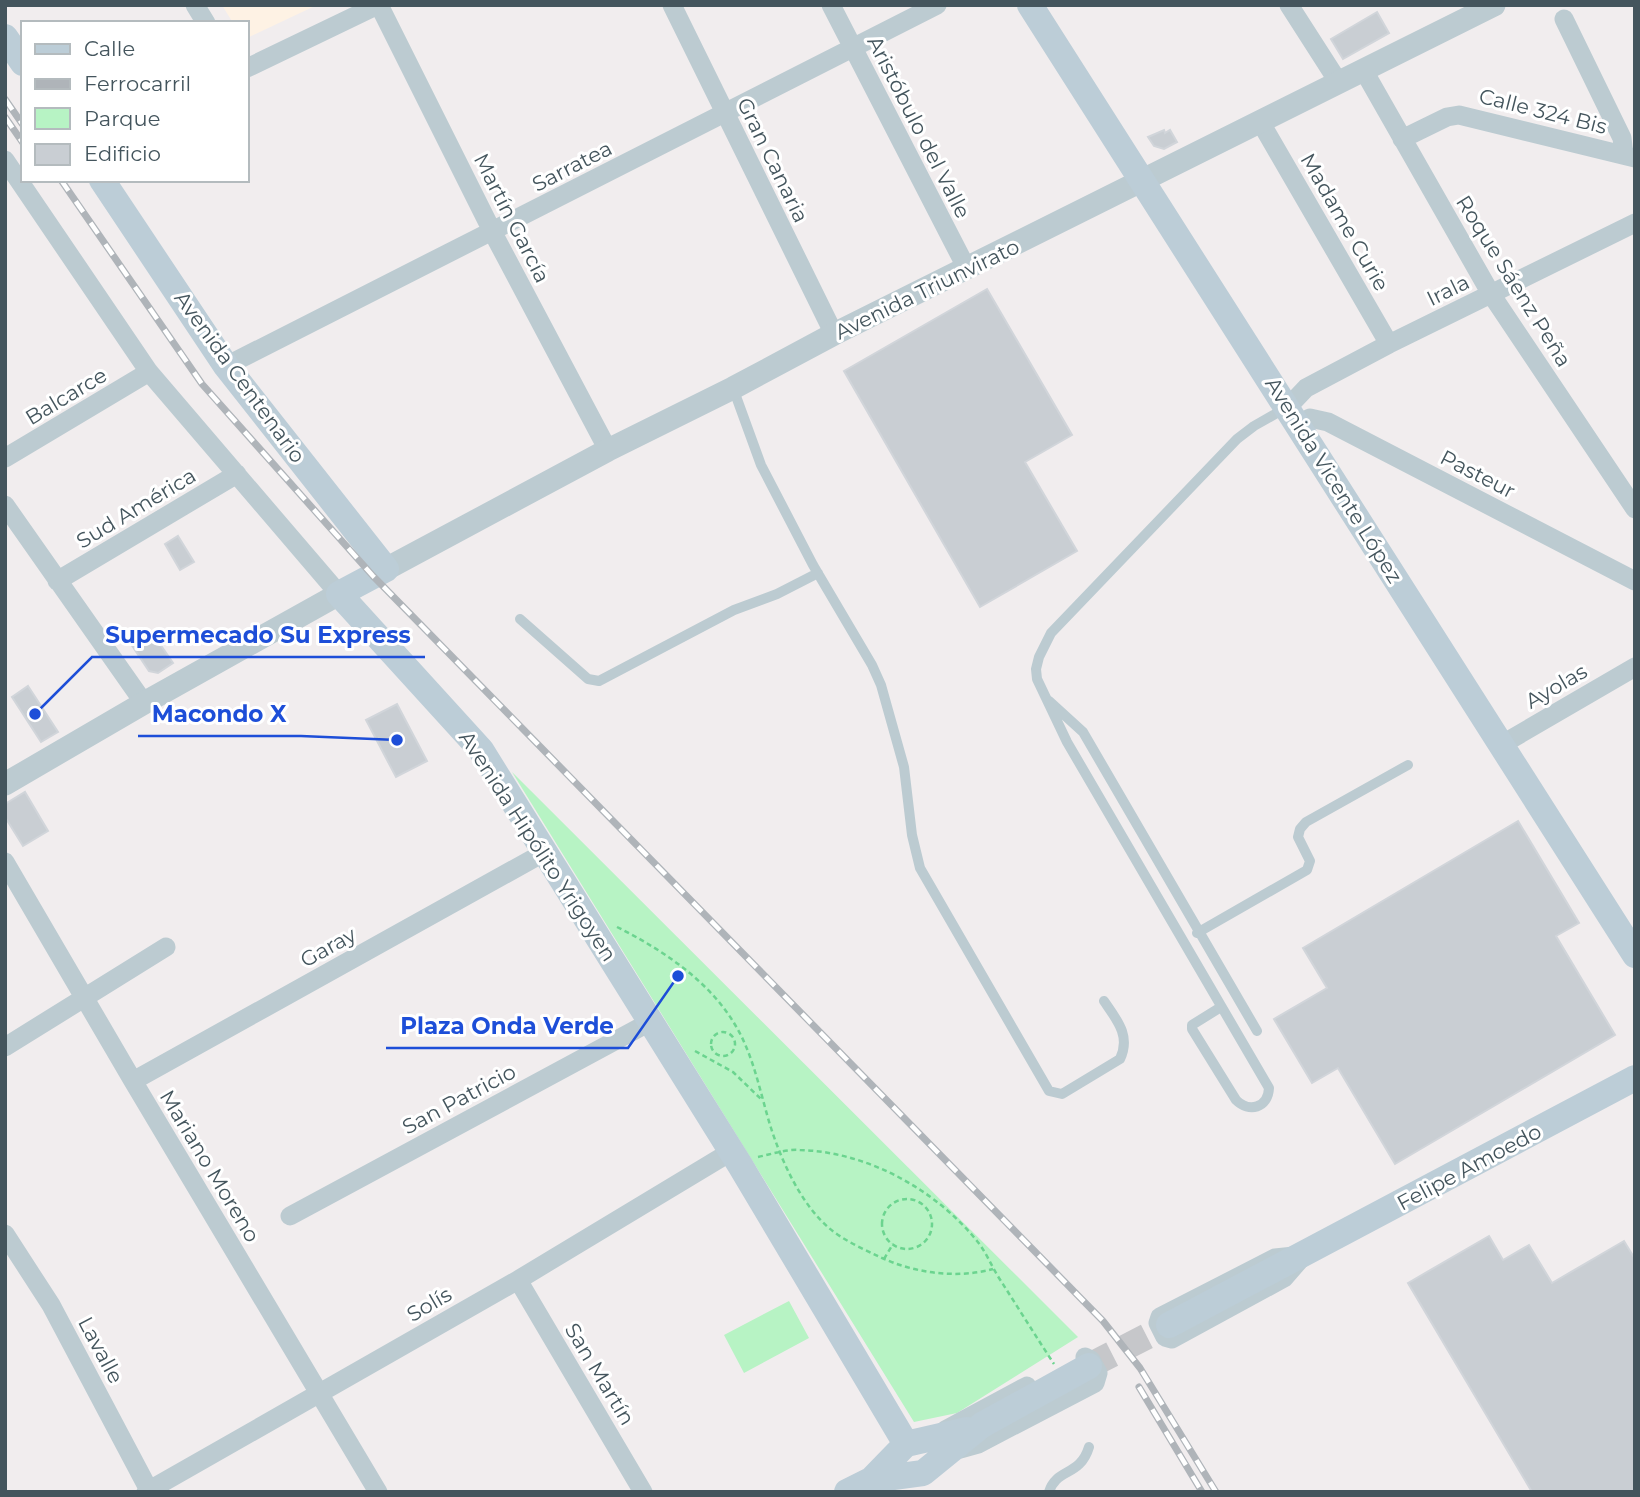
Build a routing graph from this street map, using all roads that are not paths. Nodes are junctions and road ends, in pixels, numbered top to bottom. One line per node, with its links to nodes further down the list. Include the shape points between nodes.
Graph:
1 (194, 5): 11 (street)
2 (378, 5): 15 (street); 26 (street, Martín García)
3 (672, 5): 18 (street, Gran Canaria)
4 (831, 5): 13 (street, Aristóbulo del Valle)
5 (937, 5): 13 (street, Sarratea)
6 (1030, 5): 23 (main road, Avenida Vicente López)
7 (1289, 5): 17 (street)
8 (1493, 5): 9 (street, Avenida Triunvirato)
9 (1470, 10): 16 (street, Avenida Triunvirato)
10 (1564, 19): 21 (street)
11 (205, 21)
12 (5, 37): 14 (main road)
13 (853, 50): 18 (street, Sarratea); 27 (street, Aristóbulo del Valle)
14 (21, 59)
15 (248, 68)
16 (1364, 71): 17 (street, Avenida Triunvirato); 20 (street, Roque Sáenz Peña)
17 (1339, 83): 19 (street, Avenida Triunvirato)
18 (725, 114): 26 (street, Sarratea); 29 (street, Gran Canaria)
19 (1261, 123): 23 (street, Avenida Triunvirato); 30 (street, Madame Curie)
20 (1402, 139): 21 (street, Calle 324 Bis, via 1460,115); 28 (street, Roque Sáenz Peña)
21 (1629, 156)
22 (5, 160): 32 (street, Avenida Hipólito Yrigoyen)
23 (1143, 181): 27 (street, Avenida Triunvirato); 34 (main road, Avenida Vicente López)
24 (103, 182): 31 (main road, Avenida Centenario)
25 (1635, 223): 28 (street, Irala)
26 (492, 232): 31 (street, Sarratea); 35 (street, Martín García)
27 (967, 269): 29 (street, Avenida Triunvirato)
28 (1491, 294): 30 (street, Irala); 39 (street, Roque Sáenz Peña)
29 (834, 334): 33 (street, Avenida Triunvirato)
30 (1389, 344): 34 (street, Irala, via 1306,388)
31 (226, 366): 41 (main road, Avenida Centenario)
32 (149, 372): 36 (street, Balcarce); 37 (street, Avenida Hipólito Yrigoyen)
33 (733, 388): 35 (street, Avenida Triunvirato); 40 (lane, via 761,465)
34 (1293, 415): 43 (street, Pasteur, via 1328,422); 47 (lane, via 1254,426 1237,439 1051,633 1036,669); 49 (main road, Avenida Vicente López)
35 (608, 450): 41 (street, Avenida Triunvirato)
36 (5, 458)
37 (237, 474): 42 (street, Sud América); 44 (street, Avenida Hipólito Yrigoyen)
38 (5, 505): 42 (street)
39 (1635, 509)
40 (818, 573): 45 (lane, via 734,610 599,681 588,678); 58 (lane, via 872,665 887,701 904,766 920,869 1049,1091 1062,1094 1120,1059 1124,1033)
41 (375, 575): 44 (main road)
42 (57, 581): 48 (street)
43 (1635, 582)
44 (339, 594): 48 (street); 52 (main road, Avenida Hipólito Yrigoyen, via 472,738)
45 (520, 619)
46 (1635, 667): 49 (street, Ayolas)
47 (1044, 695): 54 (lane, via 1083,732); 59 (lane)
48 (144, 703): 51 (street)
49 (1501, 745): 56 (main road, Avenida Vicente López)
50 (1408, 765): 54 (lane, via 1306,822 1298,837 1310,861 1307,870)
51 (5, 784)
52 (545, 852): 61 (main road, Avenida Hipólito Yrigoyen); 64 (street, Garay)
53 (5, 862): 57 (street, Mariano Moreno)
54 (1198, 933): 60 (lane)
55 (166, 947): 57 (street)
56 (1635, 956)
57 (85, 997): 62 (street); 64 (street, Mariano Moreno)
58 (1104, 1001)
59 (1221, 1007): 59 (lane, via 1196,1021 1192,1029 1236,1100 1253,1108 1267,1099 1269,1088)
60 (1256, 1031)
61 (657, 1033): 65 (main road, Avenida Hipólito Yrigoyen); 66 (street, San Patricio)
62 (5, 1047)
63 (1635, 1078): 68 (main road, Felipe Amoedo)
64 (133, 1081): 72 (street, Mariano Moreno)
65 (736, 1158): 69 (street, Solís); 73 (main road, Avenida Hipólito Yrigoyen)
66 (290, 1216)
67 (5, 1234): 78 (street, Lavalle, via 51,1305)
68 (1304, 1255): 68 (street, Felipe Amoedo, via 1275,1258 1160,1317 1165,1337 1172,1339 1284,1278); 70 (main road, Felipe Amoedo)
69 (518, 1280): 72 (street, Solís); 80 (street, San Martín)
70 (1169, 1325)
71 (1089, 1366): 74 (main road)
72 (318, 1394): 78 (street, Solís); 79 (street, Mariano Moreno)
73 (906, 1444): 74 (main road); 76 (main road)
74 (939, 1446): 74 (street, via 978,1444 1098,1380 1098,1373 1088,1358 1080,1358); 77 (main road)
75 (1089, 1447): 82 (lane, via 1080,1465 1054,1481)
76 (871, 1480): 77 (main road); 81 (main road)
77 (928, 1482)
78 (149, 1491)
79 (377, 1492)
80 (643, 1492)
81 (846, 1492)
82 (1049, 1492)

